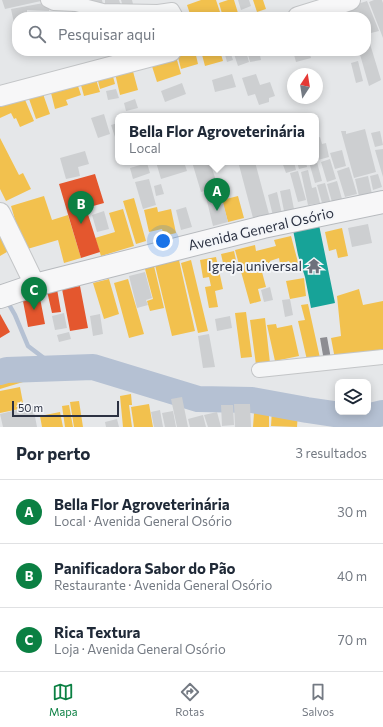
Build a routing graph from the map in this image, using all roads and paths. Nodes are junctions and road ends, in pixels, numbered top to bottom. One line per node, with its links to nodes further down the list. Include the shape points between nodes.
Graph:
1 (48, 0): 3 (street, via 103,11)
2 (350, 0): 6 (street)
3 (158, 12)
4 (158, 12): 5 (street)
5 (173, 12)
6 (314, 12)
7 (152, 56): 8 (street)
8 (0, 96)
9 (383, 202): 11 (highway, Avenida General Osório, via 263,227)
10 (0, 213): 11 (street)
11 (35, 285): 12 (highway, Avenida General Osório)
12 (7, 295)
13 (383, 357): 14 (street)
14 (259, 370)

